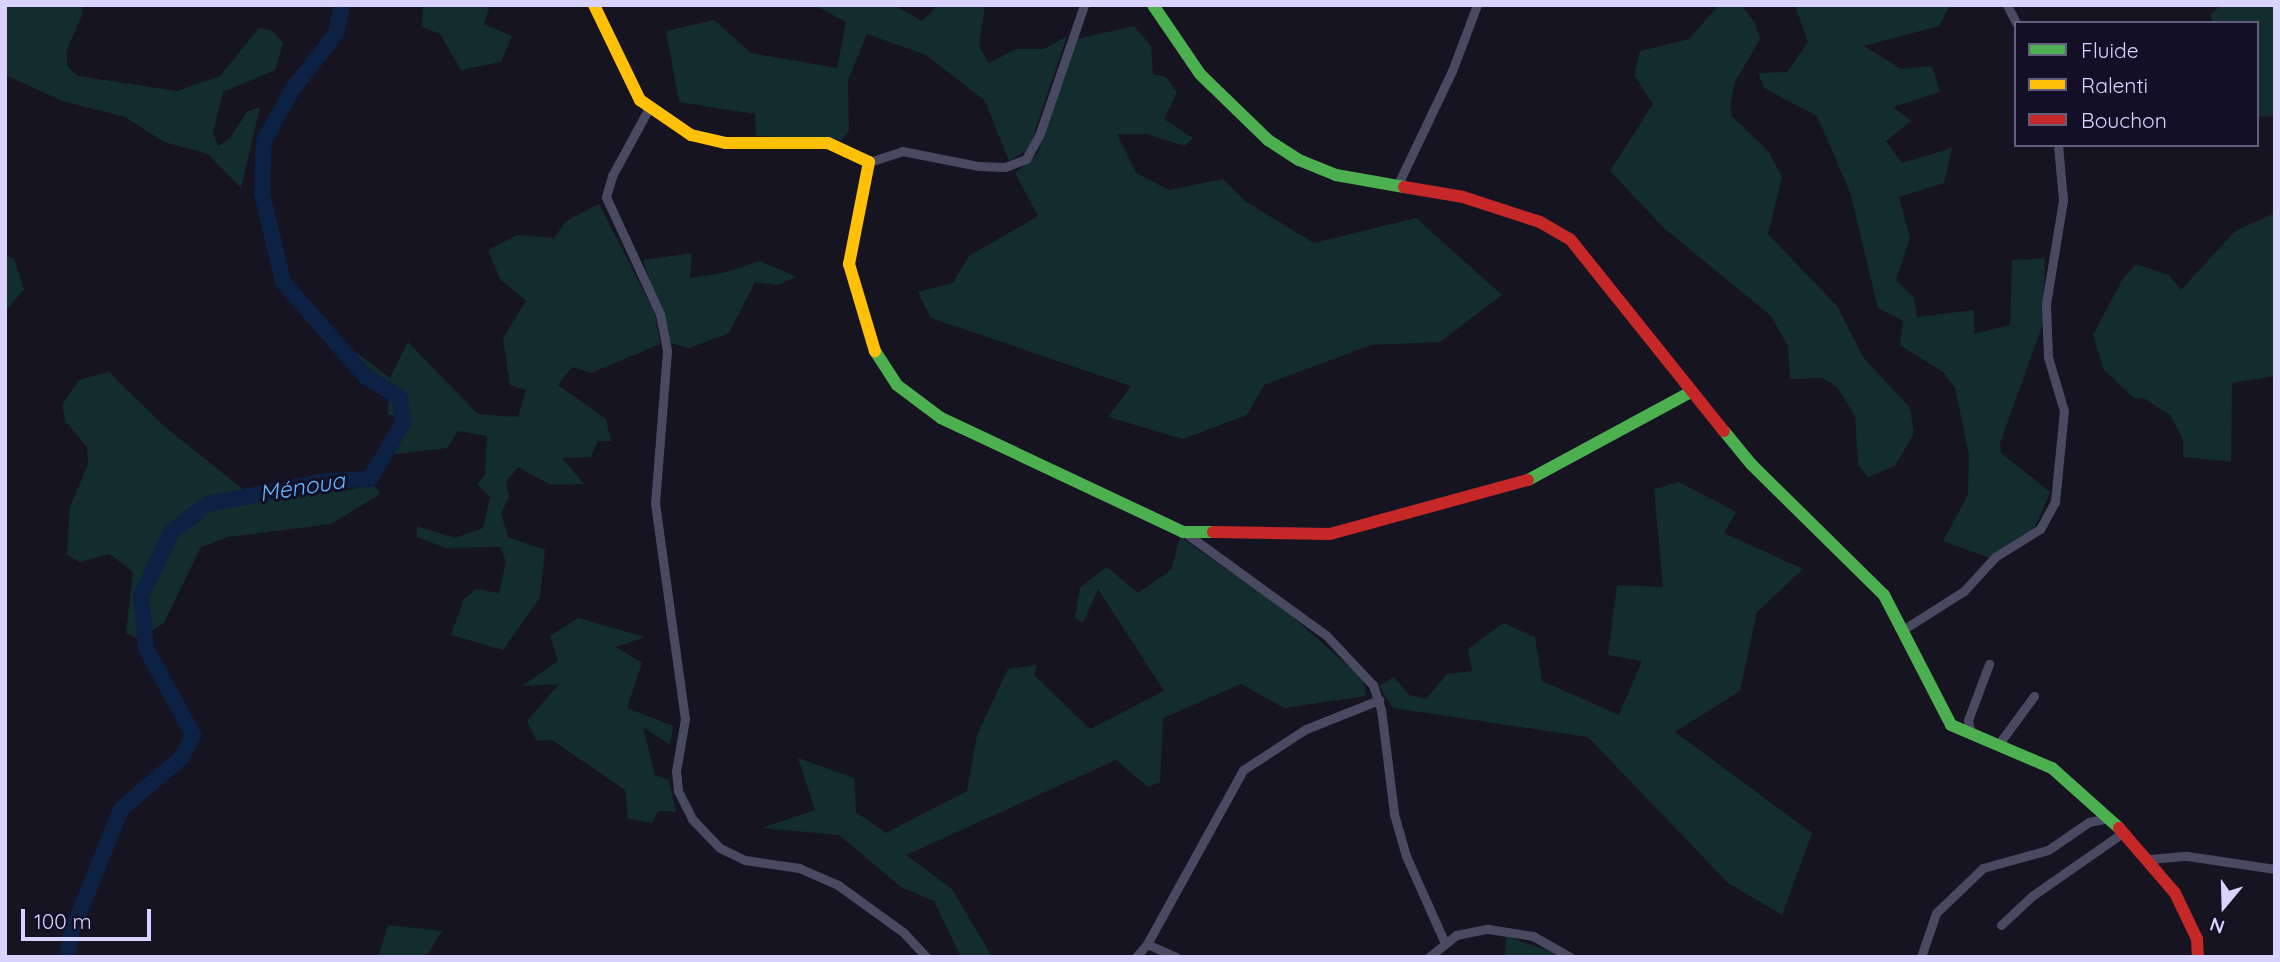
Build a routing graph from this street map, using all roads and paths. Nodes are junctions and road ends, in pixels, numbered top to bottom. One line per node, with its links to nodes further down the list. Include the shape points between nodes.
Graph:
1 (594, 5): 7 (street, via 627,79)
2 (1084, 5): 9 (street, via 1036,143 1026,159 1005,167 978,166 902,151)
3 (1153, 5): 10 (street, via 1200,74 1268,140 1318,169)
4 (1477, 5): 10 (street, via 1452,71)
5 (2007, 5): 6 (street)
6 (2015, 21)
7 (649, 108): 9 (street, via 706,141 828,143); 29 (street, via 612,176 606,197 660,314 667,351 655,503 685,719 676,771 678,791 692,819 720,848 745,860 799,869 838,884 904,933)
8 (2058, 147): 13 (street, via 2063,200 2046,304 2048,358 2064,411 2055,502 2040,529 1995,557 1964,591)
9 (869, 162): 12 (street, via 849,264 875,351 889,378 941,418)
10 (1399, 182): 11 (street, via 1502,209 1570,239)
11 (1691, 392): 12 (street, via 1525,481 1371,526 1330,534); 13 (street, via 1766,481 1874,582)
12 (1184, 532): 16 (street, via 1326,635 1364,673)
13 (1900, 631): 17 (street, via 1945,718)
14 (1989, 664): 17 (street, via 1968,720)
15 (2034, 696): 18 (street)
16 (1379, 700): 24 (street, via 1394,814 1406,856); 27 (street, via 1296,734 1243,770)
17 (1972, 737): 18 (street)
18 (1998, 745): 19 (street, via 2062,774)
19 (2108, 818): 20 (street); 34 (street, via 2089,822 2048,850 1983,868 1936,913)
20 (2121, 834): 21 (street); 23 (street, via 2032,896)
21 (2149, 859): 22 (street, via 2187,856); 28 (street, via 2189,919)
22 (2275, 869)
23 (2000, 925)
24 (1441, 927): 25 (street); 26 (street)
25 (1456, 935): 26 (street); 33 (street, via 1505,930 1534,936)
26 (1444, 941): 32 (street)
27 (1147, 944): 30 (street); 31 (street)
28 (2198, 956)
29 (926, 957)
30 (1136, 957)
31 (1176, 957)
32 (1429, 957)
33 (1570, 957)
34 (1921, 957)

